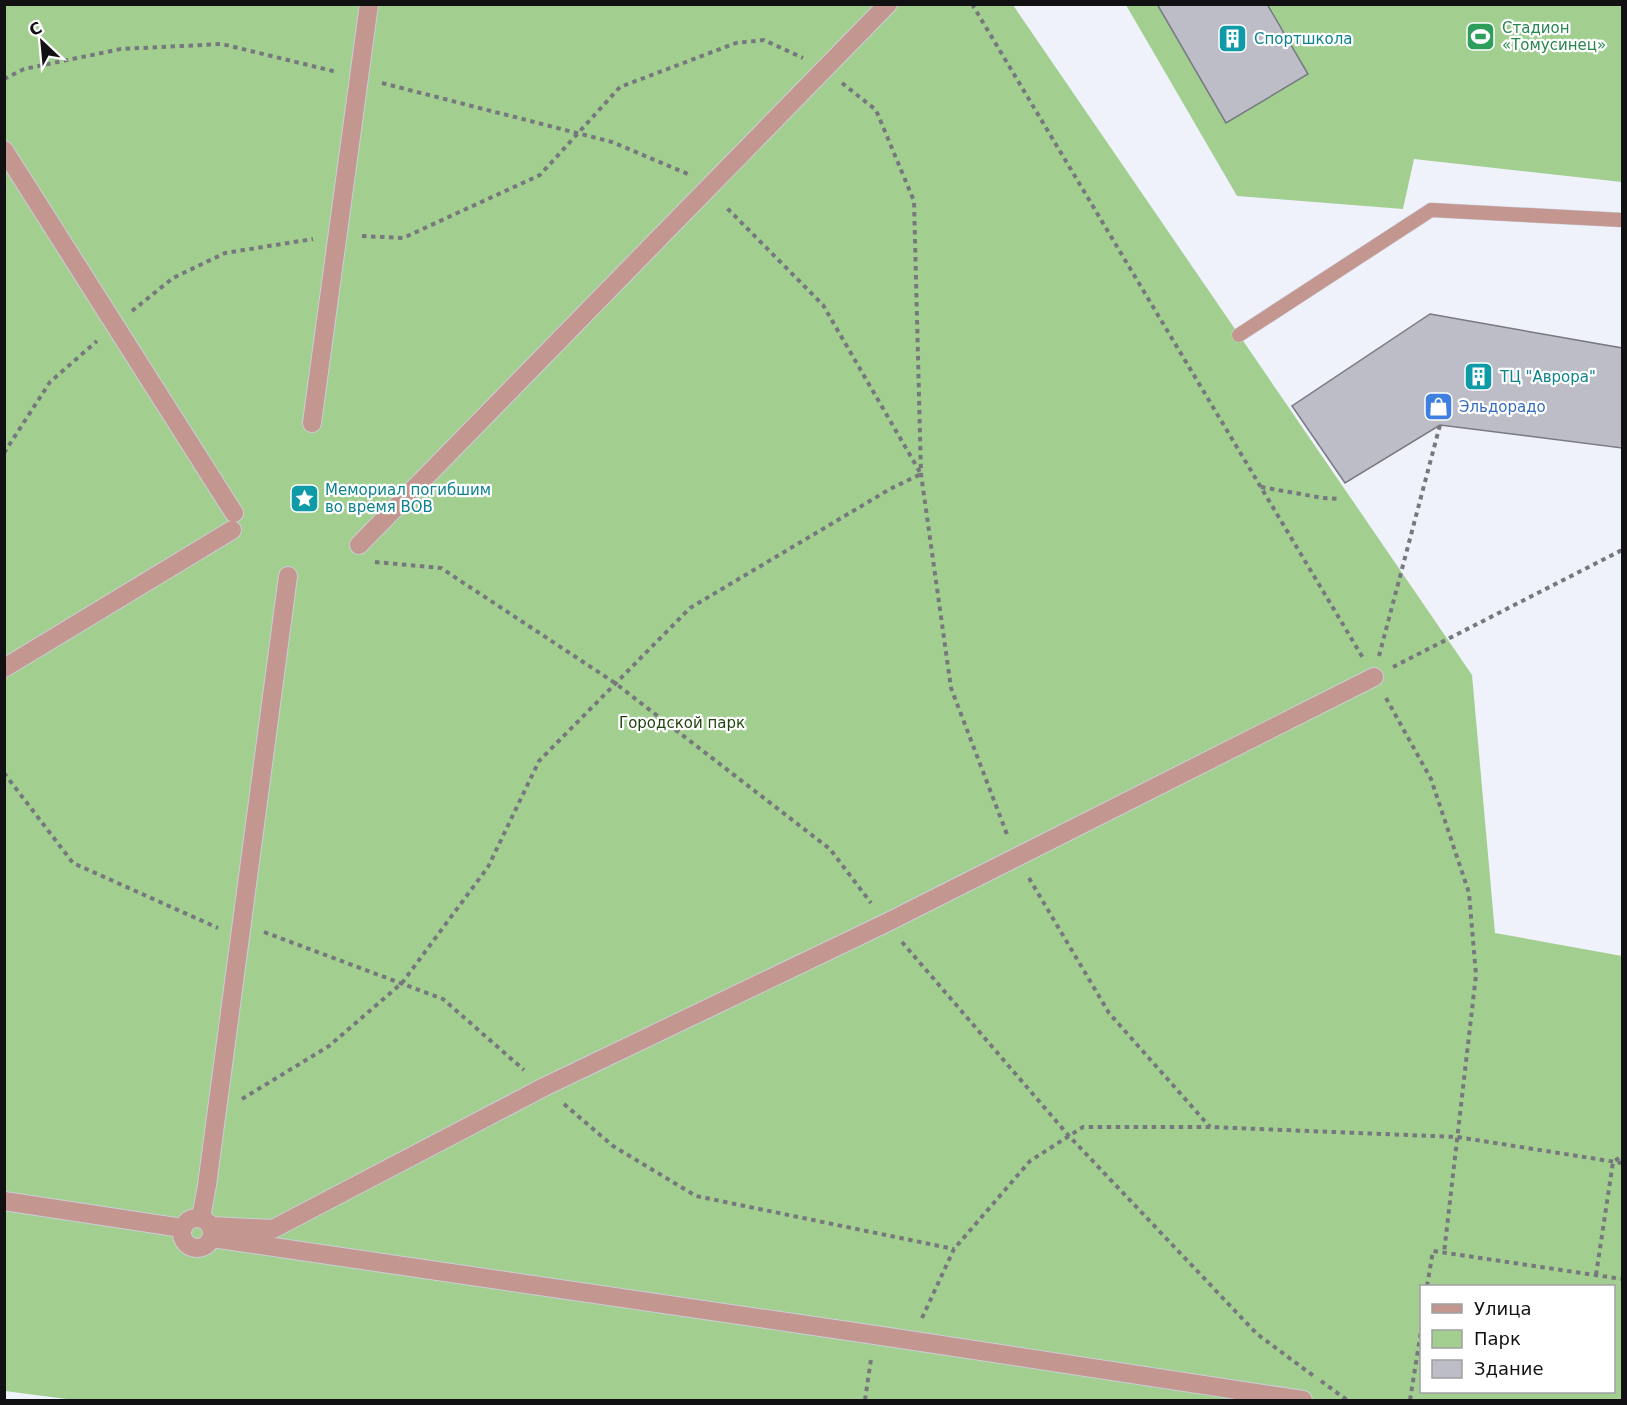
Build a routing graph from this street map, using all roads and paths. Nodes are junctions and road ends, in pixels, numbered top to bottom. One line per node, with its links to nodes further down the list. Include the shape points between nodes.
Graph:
1 (369, 4): 5 (street)
2 (888, 4): 4 (street)
3 (972, 4): 18 (path)
4 (825, 69): 7 (path, via 764,40 736,43 620,87); 9 (street); 17 (path, via 876,110 914,201)
5 (360, 77): 6 (path, via 222,44 121,49 24,69); 7 (path); 11 (street)
6 (4, 79)
7 (579, 134): 9 (path, via 612,142 697,178); 11 (path, via 540,175 403,238)
8 (4, 150): 12 (street)
9 (708, 190): 17 (path, via 823,305); 20 (street)
10 (1623, 220): 13 (lane, via 1431,210)
11 (338, 235): 12 (path, via 225,253 173,278); 14 (street)
12 (115, 325): 16 (path, via 50,382); 23 (street, via 233,522)
13 (1239, 335)
14 (312, 423)
15 (1440, 425): 24 (path)
16 (4, 453)
17 (921, 474): 26 (path, via 951,688); 28 (path, via 690,608 539,761 488,867)
18 (1260, 487): 19 (path); 24 (path)
19 (1341, 499)
20 (359, 545)
21 (1623, 550): 24 (path)
22 (288, 576): 27 (street)
23 (4, 668)
24 (1374, 677): 26 (street); 32 (path, via 1431,779 1469,893 1476,975)
25 (4, 773): 27 (path, via 73,863 218,928)
26 (1016, 857): 29 (street); 31 (path, via 1108,1013)
27 (241, 930): 28 (path, via 264,932); 30 (street)
28 (402, 983): 29 (path, via 443,999); 30 (path, via 329,1046)
29 (544, 1088): 37 (street, via 273,1229); 39 (path, via 613,1146 696,1196)
30 (216, 1115): 37 (street)
31 (1210, 1127): 32 (path); 39 (path, via 1083,1127 1030,1161)
32 (1457, 1137): 34 (path); 40 (path)
33 (1623, 1156): 34 (path)
34 (1613, 1162): 35 (path); 41 (path)
35 (1623, 1163)
36 (4, 1201): 38 (street)
37 (208, 1227): 38 (street, via 190,1219); 38 (street, via 204,1247 192,1247 183,1239); 44 (street)
38 (182, 1228)
39 (954, 1249): 46 (path)
40 (1444, 1253): 41 (path); 43 (path, via 1432,1251)
41 (1596, 1275): 42 (path)
42 (1623, 1279)
43 (1427, 1285)
44 (875, 1335): 46 (street); 47 (path)
45 (1420, 1338): 49 (path)
46 (911, 1341): 48 (street)
47 (865, 1401)
48 (1303, 1401)
49 (1410, 1401)

